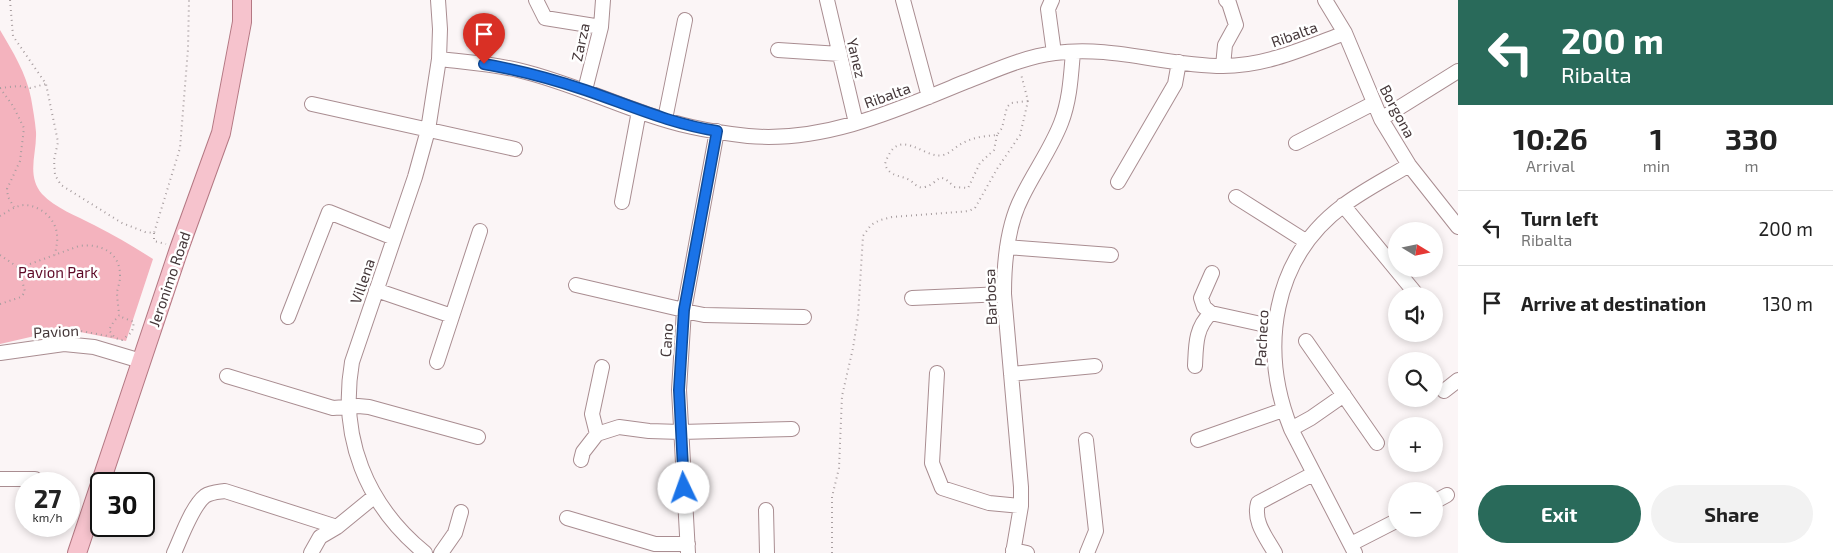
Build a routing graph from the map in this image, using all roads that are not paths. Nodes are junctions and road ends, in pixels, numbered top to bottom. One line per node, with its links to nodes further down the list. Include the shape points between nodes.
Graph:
1 (242, 0): 58 (main road, Jeronimo Road, via 242,22 221,133)
2 (438, 0): 17 (street, Villena)
3 (536, 0): 11 (street, via 545,18)
4 (603, 0): 11 (street, Zarza)
5 (826, 0): 16 (street, Yanez)
6 (903, 0): 22 (street)
7 (1052, 0): 15 (street, via 1048,9)
8 (1226, 0): 19 (street, via 1236,24 1225,45)
9 (1325, 0): 12 (street, Borgona)
10 (685, 20): 26 (street)
11 (601, 27): 21 (street, Zarza)
12 (1345, 33): 19 (street, Ribalta, via 1270,60); 24 (street, Borgona)
13 (778, 50): 16 (street)
14 (1072, 52): 15 (street, Ribalta); 18 (street, Ribalta, via 1099,51); 42 (street, Barbosa, via 1070,87 1061,123 1021,198)
15 (1054, 53): 22 (street, Ribalta, via 1008,65)
16 (840, 54): 28 (street, Yanez)
17 (439, 59): 21 (street, Ribalta, via 519,70); 29 (street, Villena)
18 (1179, 62): 19 (street, Ribalta); 34 (street, via 1175,84)
19 (1223, 66)
20 (1458, 71): 27 (street)
21 (585, 90): 25 (street, Ribalta)
22 (930, 97): 28 (street, Ribalta)
23 (312, 104): 29 (street)
24 (1374, 104): 27 (street, Borgona); 31 (street)
25 (639, 110): 26 (street, Ribalta); 36 (street)
26 (665, 119): 30 (street, Ribalta)
27 (1381, 119): 33 (street, Borgona)
28 (856, 123): 30 (street, Ribalta, via 823,132 785,136 750,136)
29 (428, 130): 32 (street); 40 (street, Villena)
30 (717, 131): 50 (street, Cano)
31 (1296, 143)
32 (515, 149)
33 (1409, 165): 37 (street, Pacheco); 38 (street, Borgona)
34 (1118, 182)
35 (1236, 197): 41 (street)
36 (622, 202)
37 (1344, 205): 41 (street, Pacheco); 46 (street)
38 (1458, 227)
39 (480, 231): 52 (street)
40 (394, 238): 47 (street, Villena); 53 (street, via 329,212)
41 (1307, 242): 55 (street, Pacheco, via 1284,286)
42 (1007, 247): 43 (street); 48 (street, Barbosa)
43 (1111, 255)
44 (1212, 273): 51 (street, via 1201,298)
45 (576, 285): 50 (street)
46 (1411, 287)
47 (376, 290): 52 (street); 69 (street, Villena, via 352,362)
48 (1004, 294): 49 (street); 64 (street, Barbosa)
49 (912, 298)
50 (684, 311): 54 (street, via 704,315); 73 (street, Cano, via 679,390)
51 (1211, 314): 55 (street); 61 (street, via 1203,320 1197,332)
52 (452, 316): 59 (street)
53 (288, 317)
54 (804, 317)
55 (1275, 327): 70 (street, Pacheco, via 1273,352)
56 (1306, 341): 68 (street)
57 (0, 353): 58 (street, Pavion, via 64,344 94,346)
58 (141, 361): 95 (main road, Jeronimo Road)
59 (437, 362)
60 (1095, 366): 64 (street)
61 (1195, 366)
62 (602, 367): 74 (street, via 592,414)
63 (937, 373): 86 (street, via 932,463 942,488 982,501)
64 (1011, 374): 86 (street, Barbosa)
65 (227, 376): 69 (street, via 333,408)
66 (1458, 380): 67 (street)
67 (1444, 392)
68 (1344, 395): 71 (street); 78 (street)
69 (348, 407): 75 (street, via 369,407); 84 (street, Villena, via 351,436)
70 (1283, 410): 71 (street, Pacheco); 77 (street)
71 (1291, 428): 80 (street, Pacheco)
72 (792, 429): 73 (street)
73 (681, 432): 74 (street, via 618,427); 92 (street, Cano)
74 (597, 434): 79 (street, via 582,452)
75 (478, 437)
76 (1086, 440): 102 (street, via 1096,531)
77 (1198, 440)
78 (1377, 443)
79 (581, 460)
80 (1314, 474): 93 (street, Pacheco); 103 (street, via 1258,503 1258,522)
81 (0, 479): 82 (street)
82 (15, 479)
83 (1447, 495): 85 (street)
84 (374, 496): 91 (street); 98 (street, Villena)
85 (1443, 497)
86 (1021, 506): 94 (street, Barbosa)
87 (766, 510): 100 (street)
88 (461, 512): 99 (street, via 455,533)
89 (567, 518): 92 (street, via 655,544)
90 (1388, 526): 93 (street)
91 (337, 527): 96 (street, via 225,491 214,492 197,504); 97 (street, via 320,538)
92 (688, 548)
93 (1353, 548)
94 (1013, 552): 101 (street)
95 (77, 553)
96 (174, 553)
97 (311, 553)
98 (425, 553)
99 (441, 553)
100 (767, 553)
101 (1028, 553)
102 (1087, 553)
103 (1275, 553)

